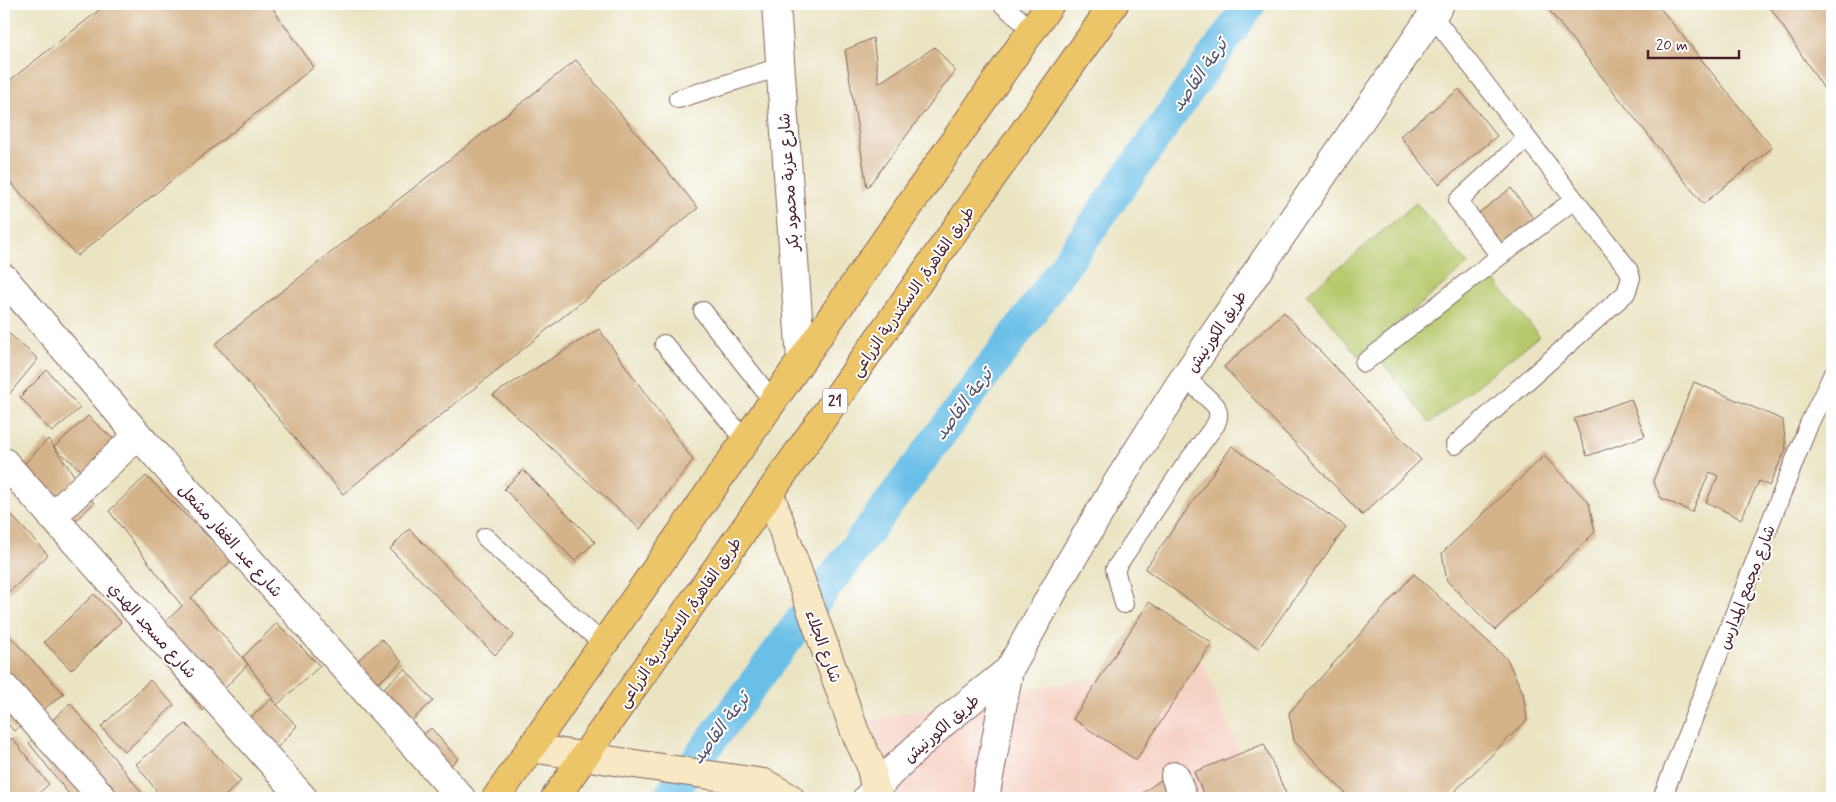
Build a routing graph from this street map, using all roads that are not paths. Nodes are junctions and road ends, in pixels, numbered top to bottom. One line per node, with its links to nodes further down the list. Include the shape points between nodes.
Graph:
1 (776, 4): 7 (street, شارع عزبة محمود بكر)
2 (1002, 4): 6 (lane)
3 (1050, 4): 6 (highway)
4 (1114, 4): 24 (highway, طريق القاهرة, الاسكندرية الزراعى / 21)
5 (1436, 10): 9 (lane); 18 (street, طريق الكورنيش)
6 (1032, 30): 15 (highway)
7 (780, 68): 8 (lane); 15 (street, شارع عزبة محمود بكر)
8 (678, 99)
9 (1527, 138): 10 (lane); 11 (lane, via 1458,201)
10 (1574, 200): 11 (lane); 22 (lane, via 1628,269 1631,278 1626,292)
11 (1500, 256): 16 (lane)
12 (4, 278): 20 (street, شارع عبد الغفار مشعل)
13 (703, 311): 19 (lane)
14 (664, 344): 21 (lane)
15 (801, 360): 19 (highway)
16 (1364, 363)
17 (1832, 376): 41 (lane, شارع مجمع المدارس, via 1809,424)
18 (1185, 377): 27 (lane, via 1216,406 1218,417 1115,569); 29 (street, طريق الكورنيش, via 1114,487)
19 (772, 400): 21 (highway)
20 (138, 435): 25 (street); 36 (street, شارع عبد الغفار مشعل)
21 (745, 440): 28 (highway)
22 (1455, 445)
23 (4, 462): 25 (street, شارع مسجد الهدي)
24 (770, 494): 32 (highway, طريق القاهرة, الاسكندرية الزراعى / 21); 33 (main road, شارع الجلاء, via 855,732 870,764)
25 (52, 517): 35 (street, شارع مسجد الهدي)
26 (485, 537): 28 (lane)
27 (1124, 604)
28 (604, 644): 31 (highway)
29 (1009, 670): 33 (street, طريق الكورنيش, via 943,723); 40 (street, طريق الكورنيش)
30 (4, 687): 34 (street)
31 (531, 748): 32 (main road); 37 (highway)
32 (584, 756): 38 (highway, طريق القاهرة, الاسكندرية الزراعى / 21); 39 (main road, via 764,783)
33 (874, 795)
34 (103, 798)
35 (303, 798)
36 (461, 798)
37 (496, 798)
38 (555, 798)
39 (790, 798)
40 (985, 798)
41 (1662, 798)

